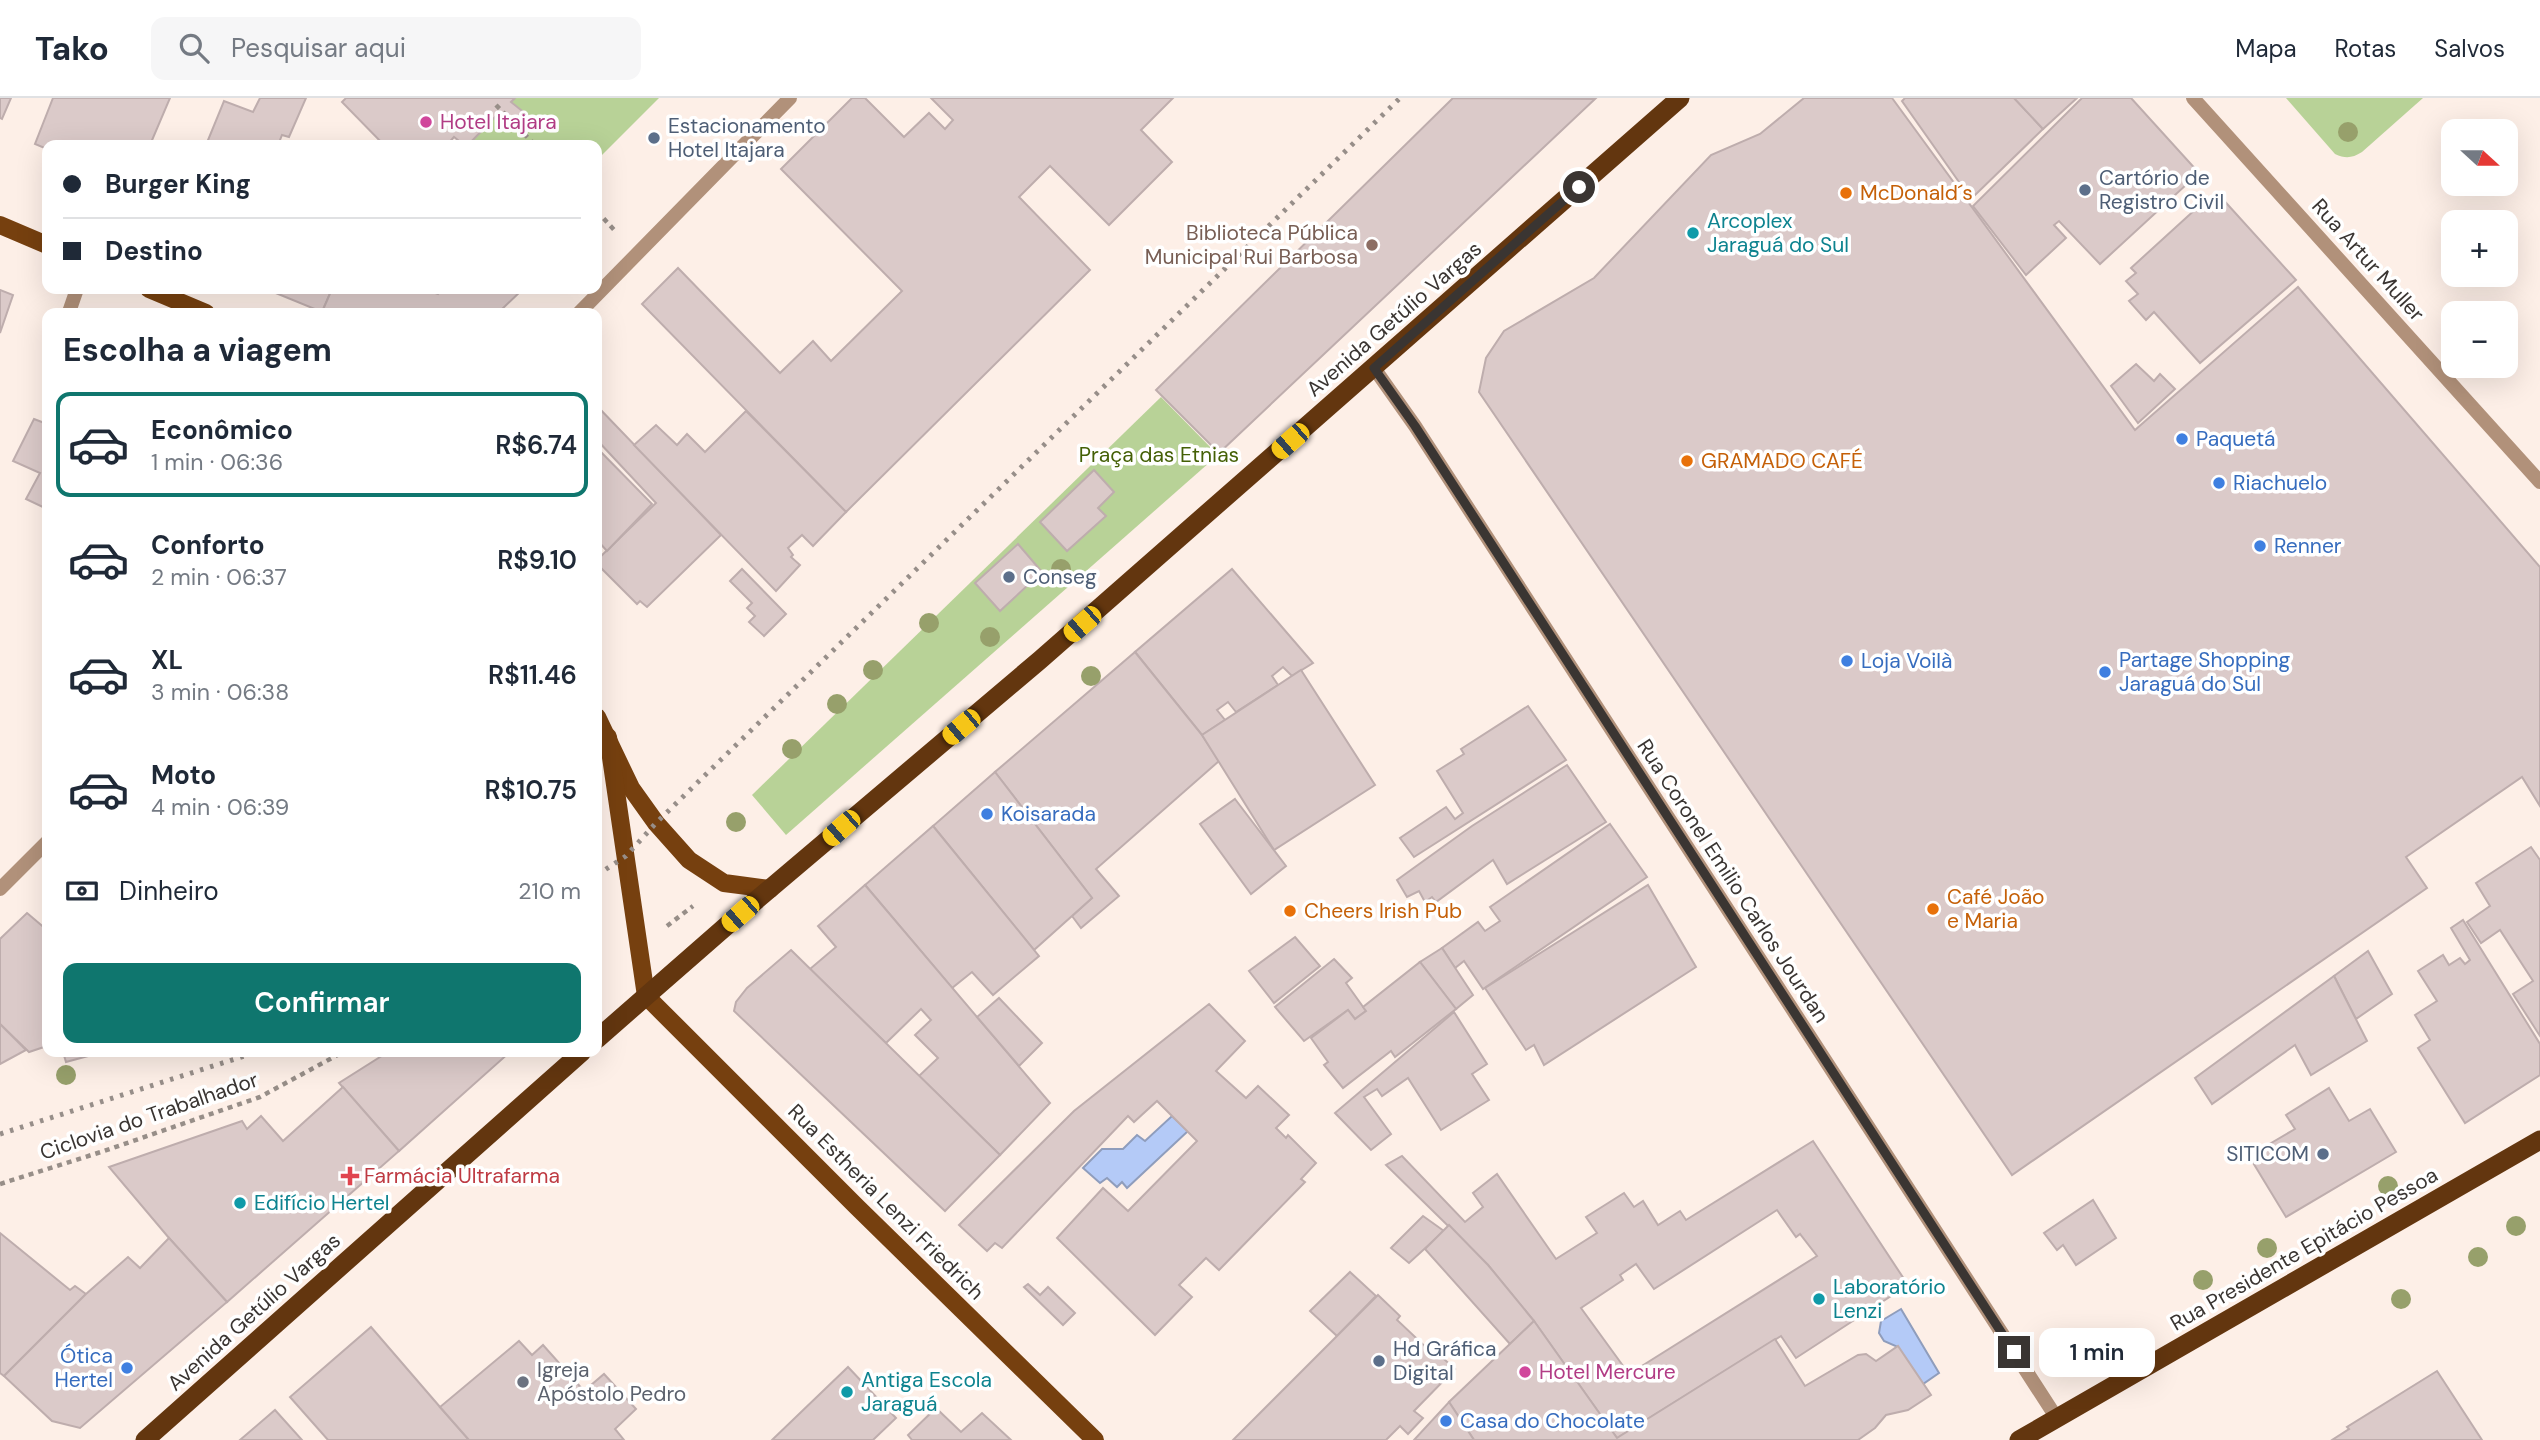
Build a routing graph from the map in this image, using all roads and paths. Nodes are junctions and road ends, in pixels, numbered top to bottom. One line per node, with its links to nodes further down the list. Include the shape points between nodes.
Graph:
1 (790, 98): 8 (street)
2 (1680, 98): 13 (highway, Avenida Getúlio Vargas)
3 (2193, 98): 14 (street, Rua Artur Muller)
4 (496, 105): 5 (path)
5 (530, 140)
6 (0, 225): 7 (main road)
7 (42, 243)
8 (602, 290)
9 (161, 294): 11 (main road)
10 (598, 294): 12 (street)
11 (194, 308)
12 (584, 308)
13 (1374, 368): 20 (highway, Avenida Getúlio Vargas); 28 (street, Rua Coronel Emilio Carlos Jourdan)
14 (2540, 482)
15 (602, 726): 16 (main road)
16 (608, 737): 18 (main road, via 631,788 656,823 689,860); 21 (main road)
17 (42, 847): 19 (street)
18 (724, 883): 20 (main road); 21 (path)
19 (0, 889)
20 (769, 889): 22 (highway, Avenida Getúlio Vargas)
21 (639, 946): 22 (main road)
22 (646, 996): 23 (highway, Avenida Getúlio Vargas); 30 (main road, Rua Estheria Lenzi Friedrich)
23 (602, 1035)
24 (334, 1057): 27 (path, Ciclovia do Trabalhador, via 260,1097)
25 (576, 1057): 29 (highway, Avenida Getúlio Vargas)
26 (2540, 1140): 28 (highway, Rua Presidente Epitácio Pessoa)
27 (0, 1184)
28 (2056, 1418): 31 (highway, Rua Presidente Epitácio Pessoa)
29 (145, 1440)
30 (1095, 1440)
31 (2019, 1440)

